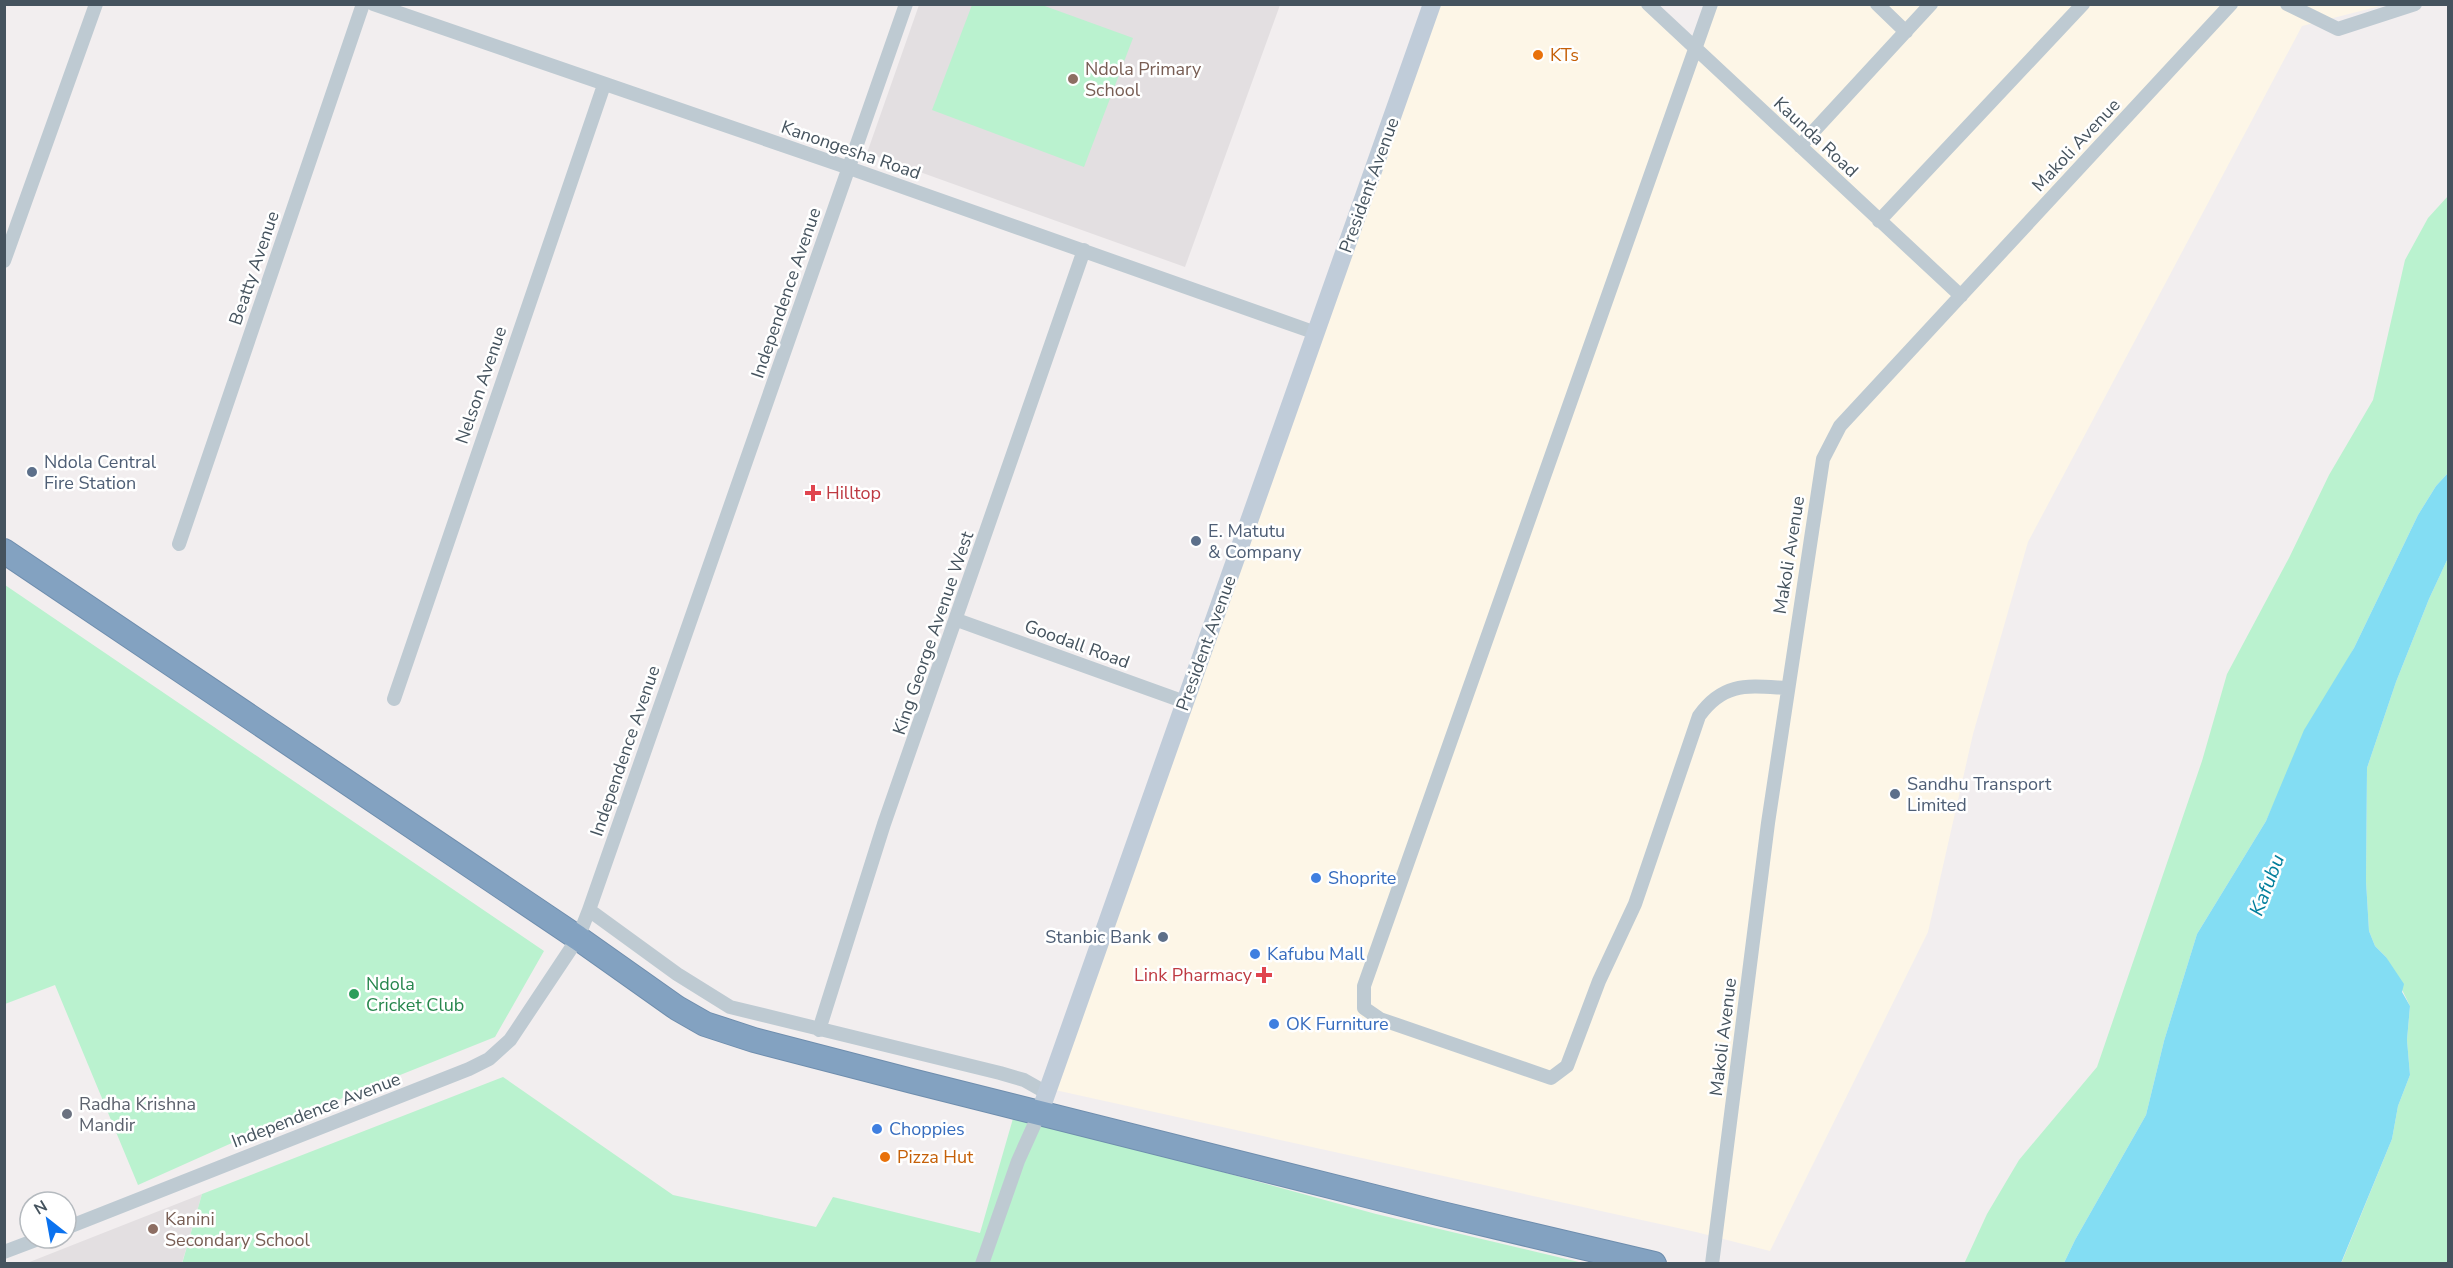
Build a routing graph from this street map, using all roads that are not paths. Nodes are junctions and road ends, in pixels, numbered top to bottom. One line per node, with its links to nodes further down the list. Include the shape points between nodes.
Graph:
1 (96, 4): 21 (street)
2 (363, 4): 24 (street, Beatty Avenue)
3 (373, 4): 16 (street, Kanongesha Road)
4 (906, 4): 18 (street, Independence Avenue)
5 (1432, 4): 23 (main road, President Avenue)
6 (1648, 4): 15 (street, Kaunda Road)
7 (1711, 4): 15 (street)
8 (1876, 4): 14 (street)
9 (1931, 4): 14 (street)
10 (2083, 4): 19 (street)
11 (2231, 4): 22 (street, Makoli Avenue)
12 (2287, 4): 13 (street, via 2338,29)
13 (2415, 4)
14 (1906, 32): 17 (street)
15 (1695, 50): 17 (street, Kaunda Road); 27 (street, via 1364,986 1364,1008 1380,1019 1551,1078 1560,1074 1567,1066 1599,981 1635,904 1700,716 1718,695 1729,690 1744,686)
16 (604, 85): 18 (street, Kanongesha Road); 28 (street, Nelson Avenue)
17 (1800, 146): 19 (street, Kaunda Road)
18 (849, 168): 20 (street, Kanongesha Road); 30 (street, Independence Avenue)
19 (1879, 221): 22 (street, Kaunda Road)
20 (1084, 250): 23 (street, Kanongesha Road); 26 (street, King George Avenue West)
21 (4, 261)
22 (1960, 296): 27 (street, Makoli Avenue, via 1840,426 1828,447)
23 (1316, 333): 29 (main road, President Avenue)
24 (179, 544)
25 (4, 551): 31 (highway)
26 (957, 620): 29 (street, Goodall Road); 32 (street, King George Avenue West, via 884,824)
27 (1787, 688): 37 (street, Makoli Avenue)
28 (394, 699)
29 (1185, 702): 33 (main road, President Avenue)
30 (589, 910): 31 (street, Independence Avenue); 32 (street, via 730,1007)
31 (578, 938): 33 (highway, via 678,1008 724,1031); 34 (street, Independence Avenue, via 510,1040 489,1059)
32 (819, 1030): 33 (street, via 1024,1080)
33 (1043, 1102): 35 (street); 36 (highway, via 1438,1213)
34 (78, 1223)
35 (982, 1263)
36 (1654, 1263)
37 (1712, 1263)

